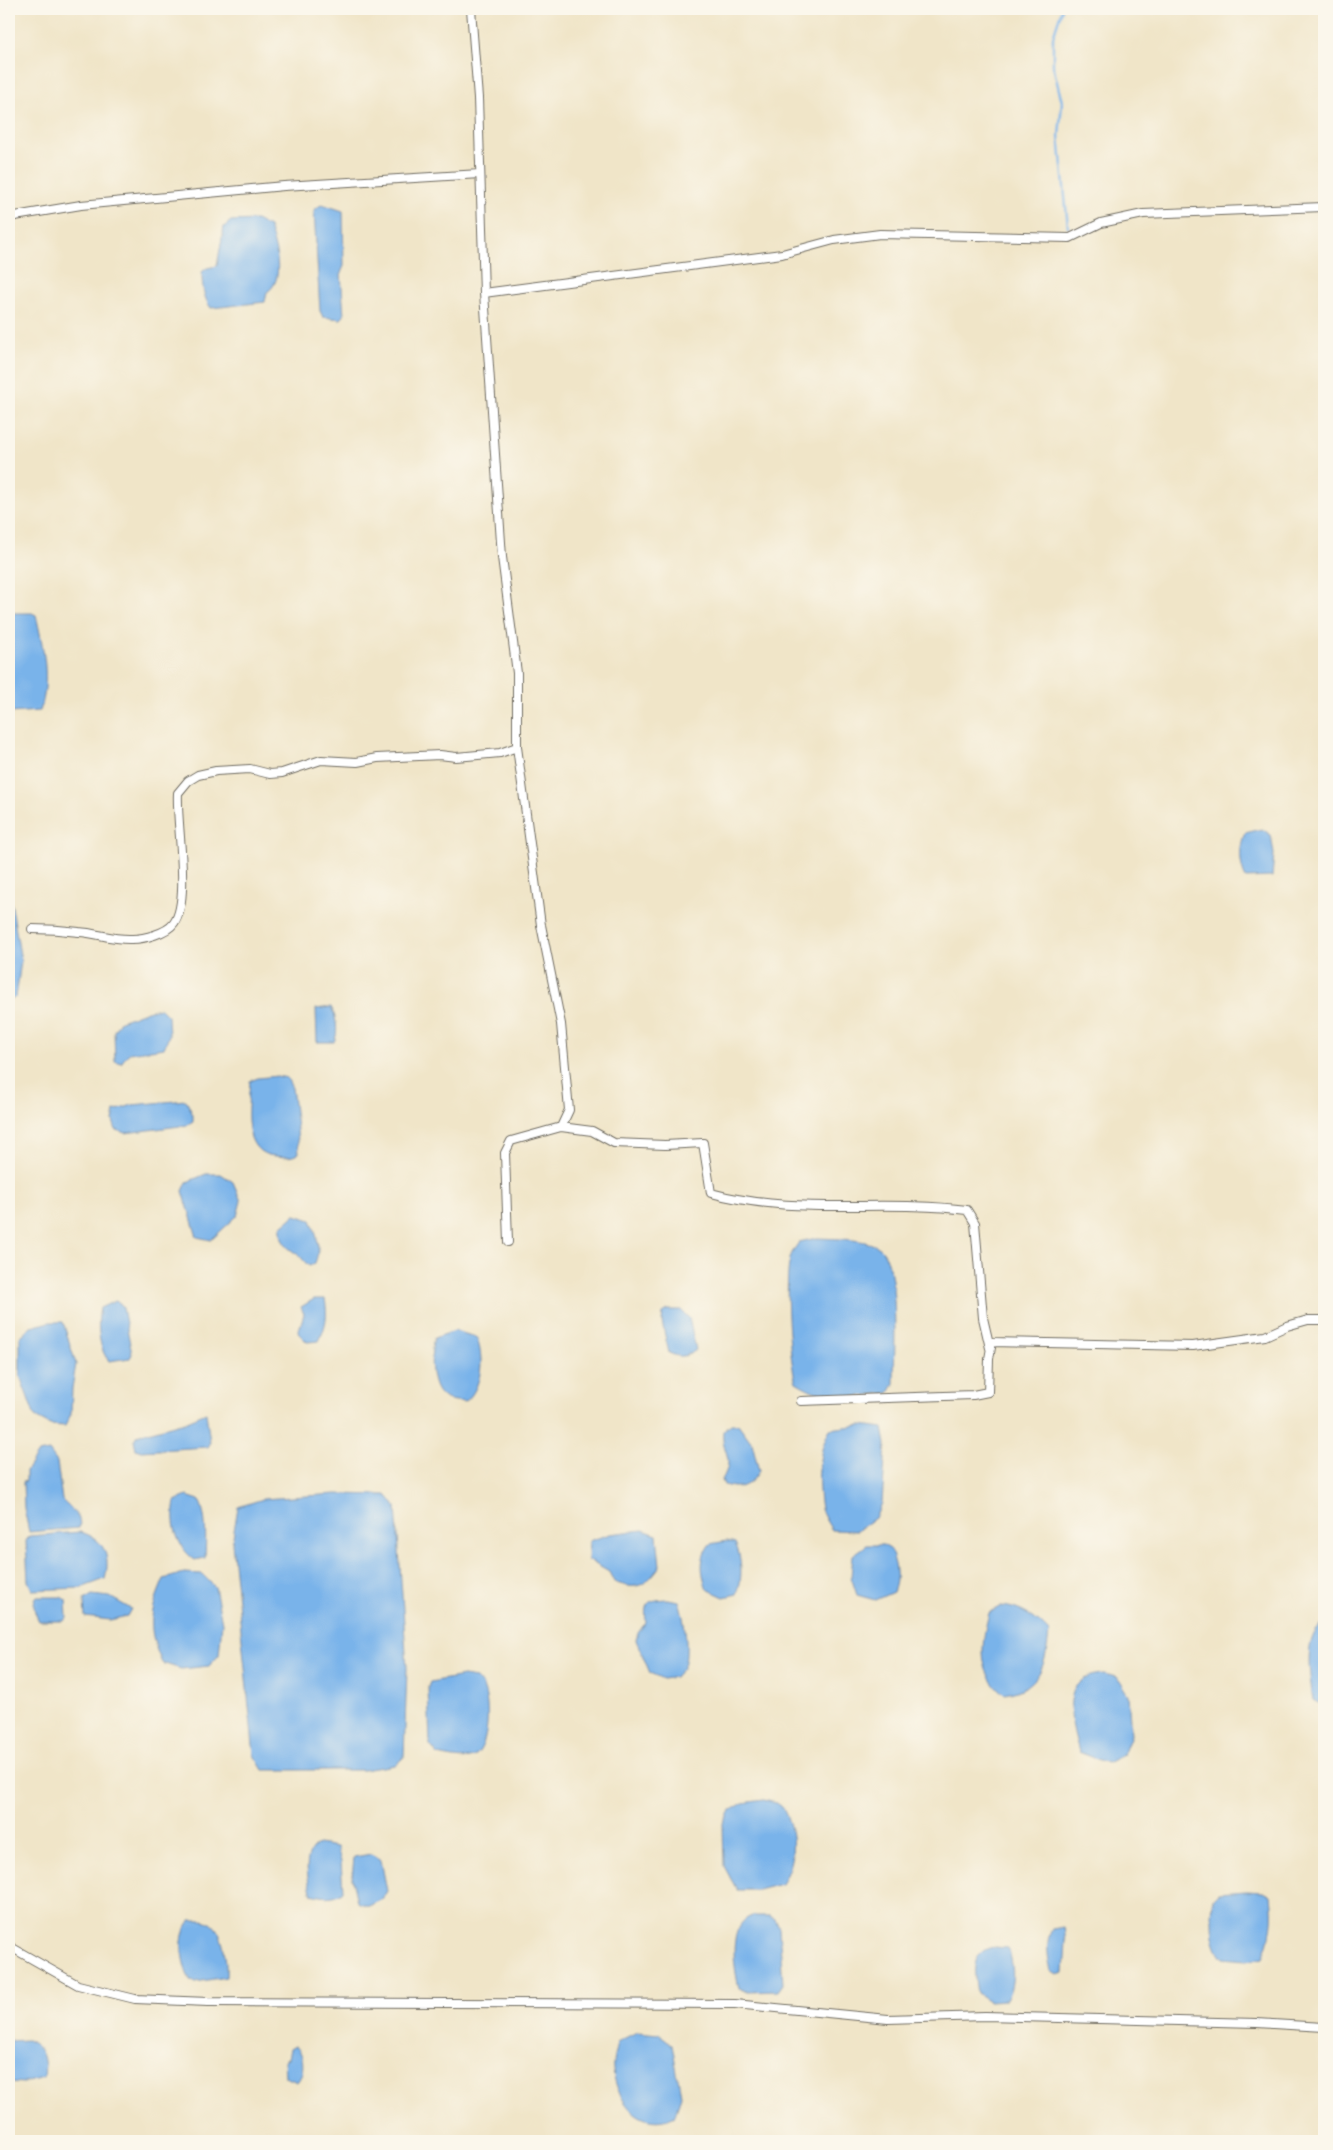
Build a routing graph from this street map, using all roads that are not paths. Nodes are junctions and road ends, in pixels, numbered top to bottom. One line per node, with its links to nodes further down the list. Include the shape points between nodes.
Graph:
1 (471, 9): 2 (street)
2 (480, 174): 4 (street, via 284,186 81,205); 5 (street)
3 (1324, 207): 5 (street, via 1144,214 1101,223 1070,238 880,234 834,240 782,254)
4 (9, 217)
5 (484, 293): 6 (street, via 502,557 517,673)
6 (517, 747): 7 (street, via 500,753 456,757 377,758 357,762 321,760 282,773 239,769 198,776 188,781 178,793 182,873 180,906 174,924 134,940); 8 (street, via 542,926 561,1024 569,1110)
7 (32, 929)
8 (562, 1127): 9 (street, via 511,1141 505,1153); 11 (street, via 592,1131 614,1143 703,1143 711,1193 743,1202 849,1207 936,1206 967,1210 975,1223 983,1318)
9 (508, 1242)
10 (1324, 1320): 11 (street, via 1308,1320 1265,1336 1193,1346 992,1342)
11 (990, 1348): 12 (street, via 988,1392)
12 (802, 1401)
13 (9, 1946): 14 (street, via 78,1985 135,1999 735,2004 888,2019 994,2016)
14 (1324, 2027)

